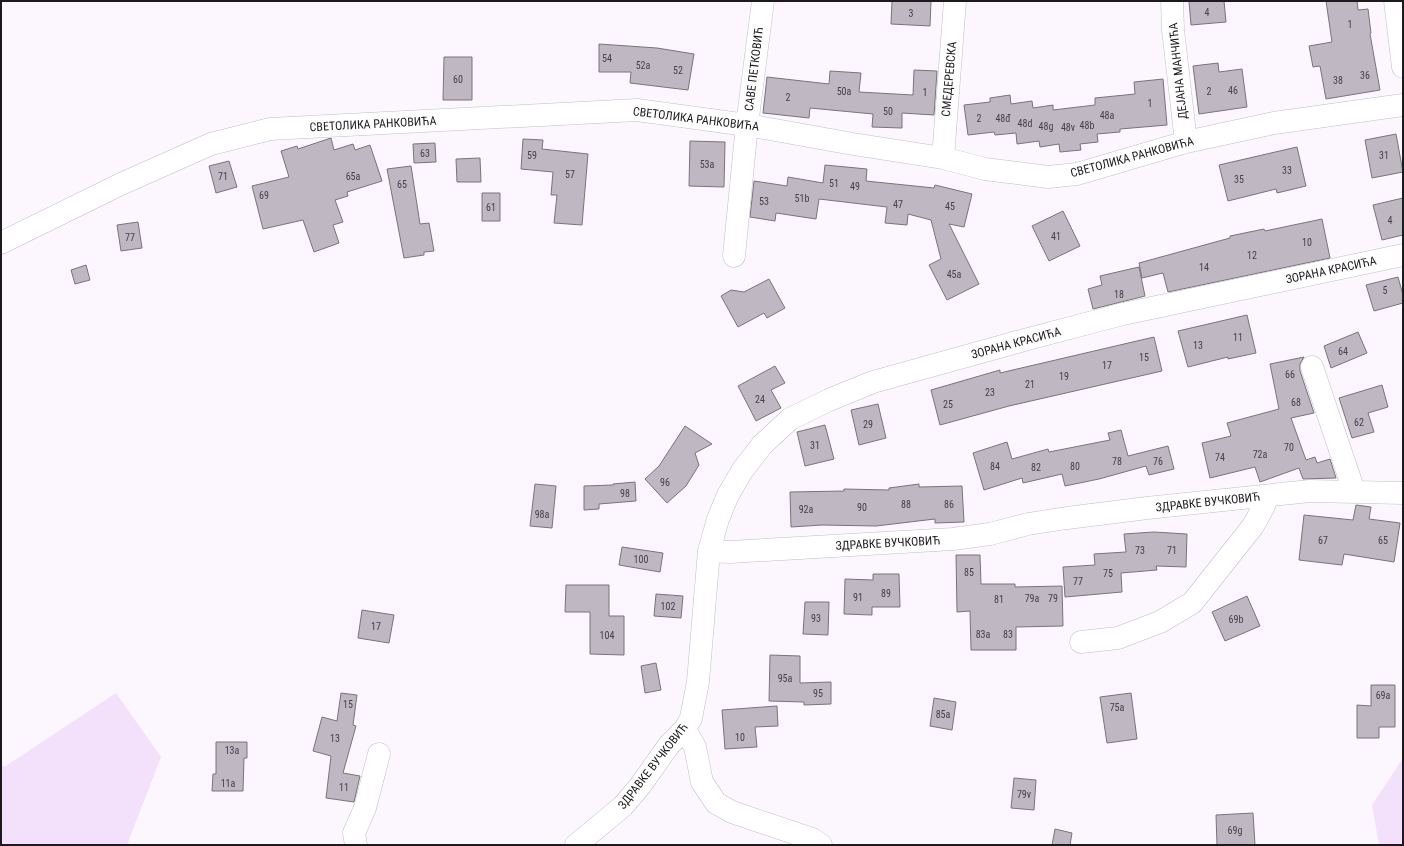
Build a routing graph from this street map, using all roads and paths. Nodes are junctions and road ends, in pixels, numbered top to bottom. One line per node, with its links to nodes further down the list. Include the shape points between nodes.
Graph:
1 (763, 1): 7 (street, САВЕ ПЕТКОВИЋ)
2 (955, 1): 9 (street, СМЕДЕРЕВСКА)
3 (1172, 1): 8 (street, ДЕЈАНА МАНЧИЋА)
4 (1395, 1): 5 (street)
5 (1403, 67)
6 (1403, 105): 8 (street, СВЕТОЛИКА РАНКОВИЋА, via 1274,123)
7 (747, 125): 9 (street, СВЕТОЛИКА РАНКОВИЋА); 10 (street, СВЕТОЛИКА РАНКОВИЋА, via 637,110 270,129 211,144); 12 (street, САВЕ ПЕТКОВИЋ)
8 (1186, 142): 9 (street, СВЕТОЛИКА РАНКОВИЋА, via 1099,169 1048,177 985,170)
9 (943, 158)
10 (1, 242)
11 (1403, 255): 17 (street, ЗОРАНА КРАСИЋА, via 1123,314 873,382 829,400 790,420 762,445 728,495)
12 (734, 256)
13 (1312, 367): 14 (street)
14 (1354, 491): 15 (street, ЗДРАВКЕ ВУЧКОВИЋ); 16 (street, ЗДРАВКЕ ВУЧКОВИЋ, via 1310,491)
15 (1403, 493)
16 (1265, 496): 17 (street, ЗДРАВКЕ ВУЧКОВИЋ, via 1067,518 952,539 730,552); 18 (street, via 1264,506 1253,526 1192,603 1160,622 1118,638)
17 (709, 551): 19 (street, ЗДРАВКЕ ВУЧКОВИЋ, via 698,682 691,718)
18 (1081, 642)
19 (685, 729): 22 (street, ЗДРАВКЕ ВУЧКОВИЋ, via 669,745 623,806); 23 (street, via 695,746 702,782 716,803 732,812 812,839)
20 (379, 754): 21 (street, via 365,808 354,833)
21 (356, 845)
22 (576, 845)
23 (821, 845)

